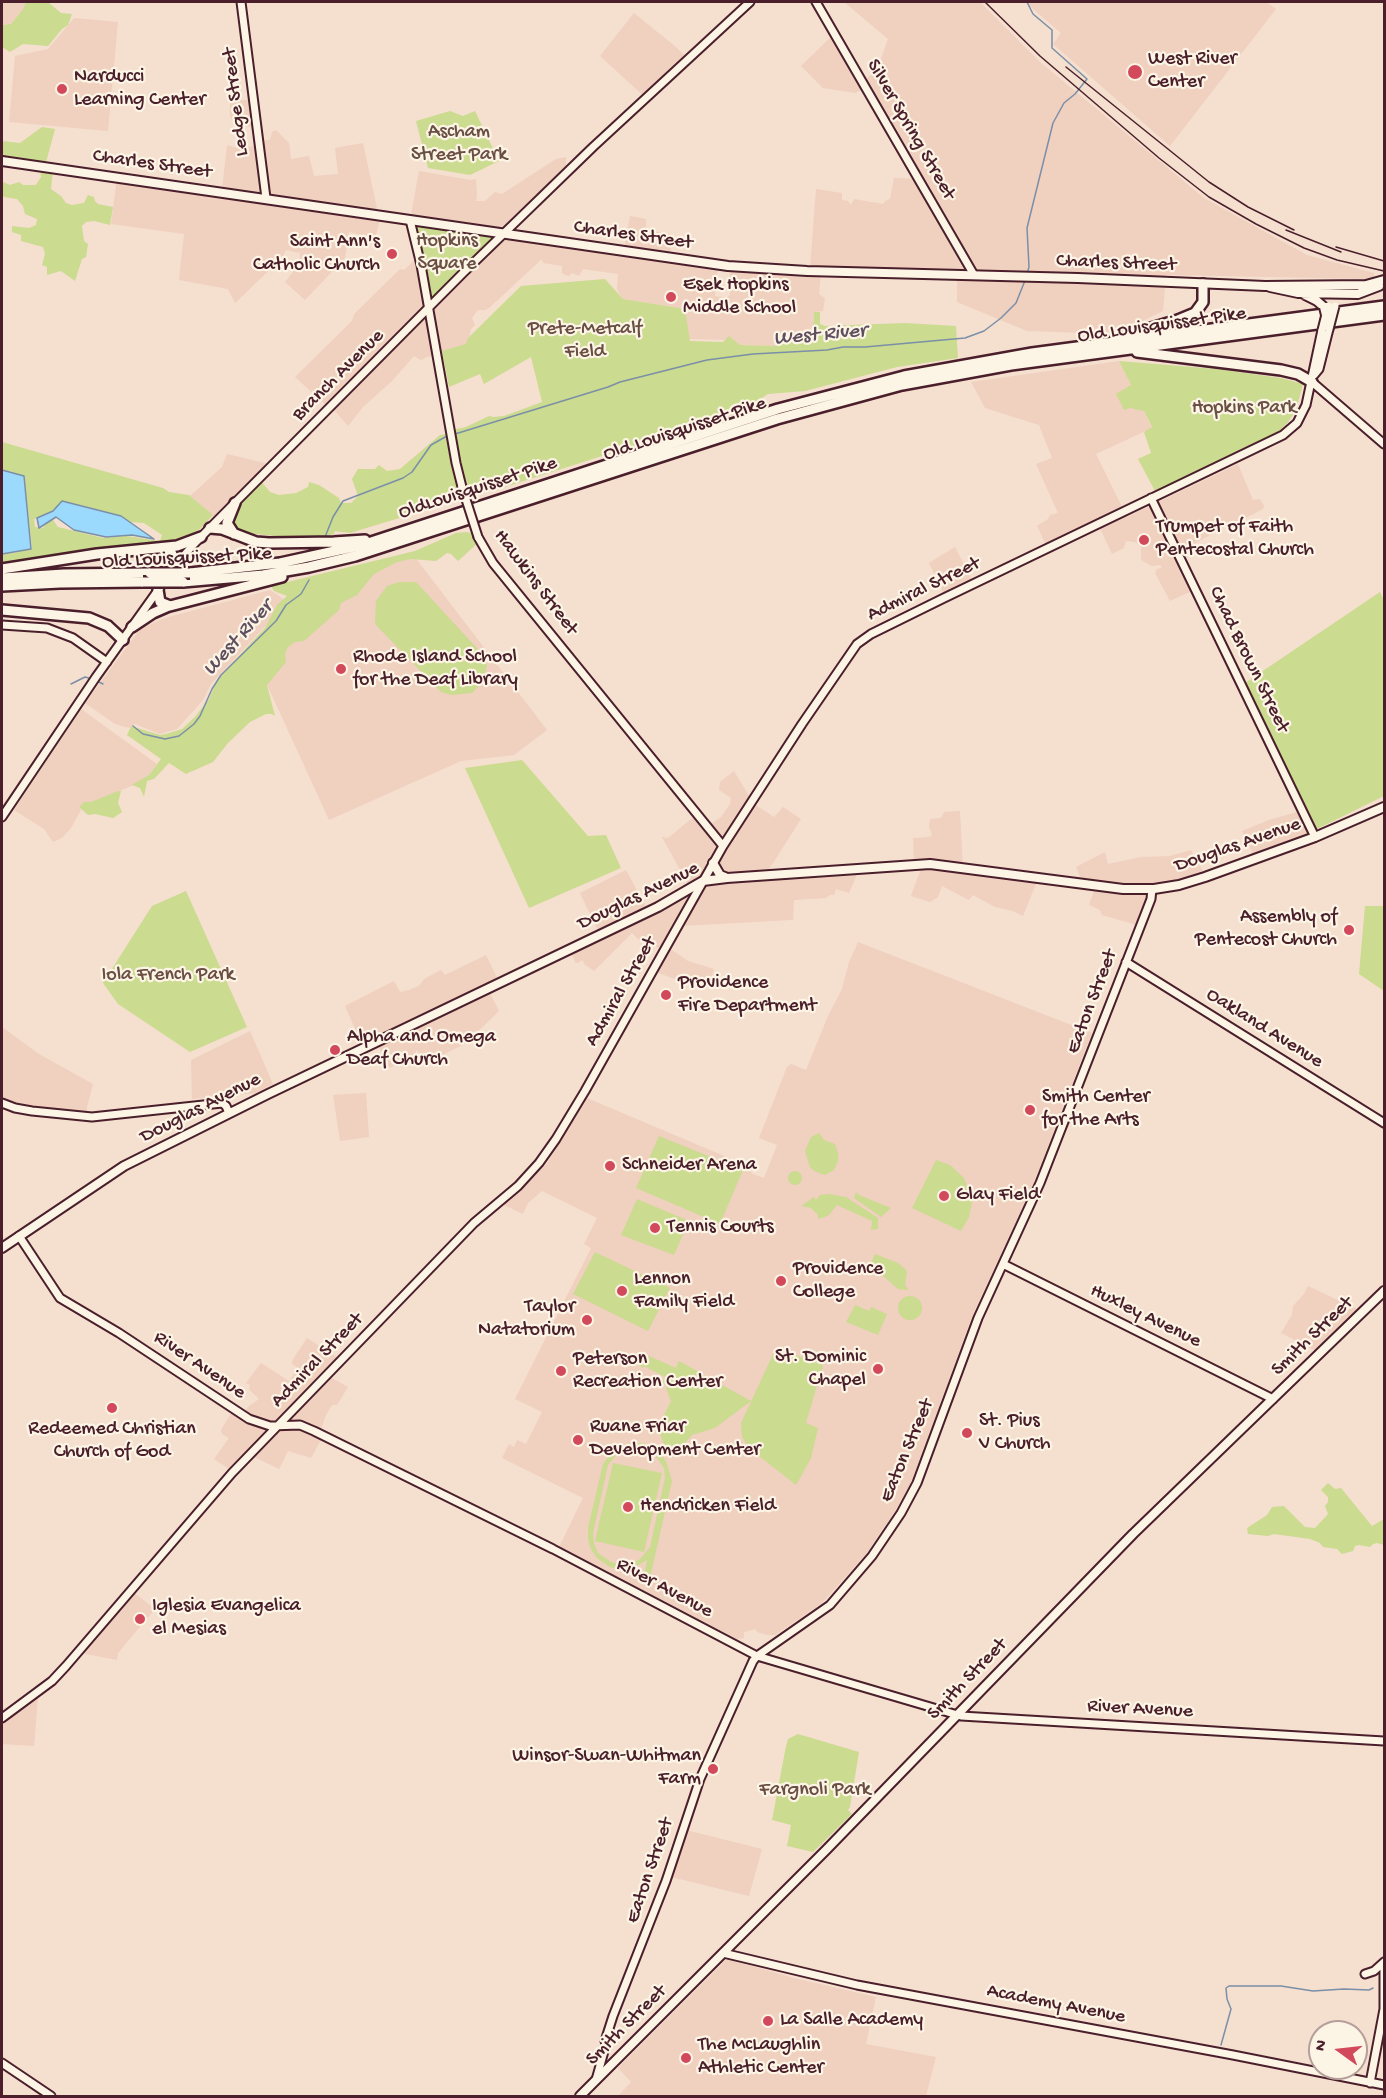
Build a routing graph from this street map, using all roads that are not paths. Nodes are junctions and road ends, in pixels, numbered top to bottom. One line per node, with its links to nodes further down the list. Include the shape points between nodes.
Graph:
1 (241, 2): 5 (street, Ledge Street)
2 (750, 2): 7 (street, Branch Avenue)
3 (816, 2): 8 (street, Silver Spring Street)
4 (2, 160): 5 (main road, Charles Street)
5 (266, 198): 6 (main road, Charles Street)
6 (411, 220): 7 (main road, Charles Street); 15 (street, Hawkins Street)
7 (504, 233): 8 (main road, Charles Street, via 738,267); 15 (street, Branch Avenue)
8 (974, 275): 10 (main road, Charles Street)
9 (1384, 281): 12 (main road, Charles Street)
10 (1203, 284): 11 (main road, Charles Street); 19 (highway, via 1202,306 1192,315)
11 (1265, 286): 12 (main road, Charles Street); 13 (main road, Charles Street)
12 (1336, 290): 13 (main road, Charles Street); 16 (street, Admiral Street)
13 (1298, 293): 16 (main road)
14 (1384, 306): 19 (highway, Old Louisquisset Pike)
15 (428, 309): 24 (street, Branch Avenue); 45 (street, Hawkins Street, bridge, via 450,435 478,537 494,563)
16 (1328, 309): 18 (street, Admiral Street, bridge); 18 (street, Admiral Street, bridge)
17 (1384, 315): 19 (highway, Old Louisquisset Pike)
18 (1325, 330): 20 (street, Admiral Street, via 1313,366)
19 (1098, 348): 20 (highway, via 1281,370); 22 (highway, Old Louisquisset Pike, via 976,361 849,388); 30 (highway, Old Louisquisset Pike, via 947,375 821,405)
20 (1313, 379): 21 (street); 23 (street, Admiral Street, via 1302,414 1285,434)
21 (1384, 444)
22 (575, 476): 27 (highway, OldLouisquisset Pike)
23 (1151, 498): 44 (street, Chad Brown Street); 45 (street, Admiral Street, via 863,638)
24 (236, 503): 25 (street, Branch Avenue); 26 (highway, via 227,523)
25 (210, 528): 26 (highway); 28 (street, Branch Avenue)
26 (234, 534): 27 (highway, via 269,543 341,542)
27 (391, 536): 33 (highway, Old Louisquisset Pike, bridge, via 299,560 244,568)
28 (201, 537): 29 (highway); 31 (street, Branch Avenue)
29 (160, 548): 31 (highway, via 171,552); 32 (highway)
30 (328, 563): 34 (highway, Old Louisquisset Pike, bridge, via 254,576 183,582); 36 (highway)
31 (174, 568): 35 (street, Branch Avenue)
32 (2, 569)
33 (2, 578)
34 (2, 586)
35 (158, 590): 36 (highway, via 160,602); 39 (street, Branch Avenue)
36 (170, 606): 39 (highway)
37 (2, 610): 40 (highway, via 89,618 112,628)
38 (2, 625): 41 (street, via 47,628 73,638)
39 (132, 627): 40 (street, Branch Avenue)
40 (123, 640): 41 (street, Branch Avenue)
41 (107, 662): 43 (street, Branch Avenue)
42 (1384, 807): 44 (main road, Douglas Avenue)
43 (2, 817)
44 (1315, 837): 49 (main road, Douglas Avenue, via 1189,883)
45 (723, 846): 46 (street, Admiral Street)
46 (713, 863): 47 (main road, via 720,875); 48 (street, Admiral Street)
47 (727, 878): 48 (main road, Douglas Avenue); 49 (main road, Douglas Avenue, via 930,864)
48 (703, 881): 52 (main road, Douglas Avenue, via 658,907); 59 (street, Admiral Street, via 585,1091 539,1164 474,1223)
49 (1152, 890): 50 (street, Eaton Street)
50 (1126, 962): 53 (street, Oakland Avenue); 56 (street, Eaton Street, via 1040,1183)
51 (2, 1103): 52 (street, via 32,1111 92,1117 222,1103)
52 (229, 1113): 54 (main road, Douglas Avenue, via 124,1166)
53 (1384, 1123)
54 (19, 1236): 55 (main road, Douglas Avenue); 59 (street, River Avenue, via 60,1298 249,1419)
55 (2, 1248)
56 (1003, 1264): 58 (street, Huxley Avenue); 60 (street, Eaton Street, via 978,1318 919,1479 903,1510 868,1561 830,1605)
57 (1384, 1291): 58 (main road, Smith Street)
58 (1273, 1399): 61 (main road, Smith Street, via 1119,1548)
59 (280, 1425): 60 (street, River Avenue, via 300,1425 314,1431 553,1549); 62 (street, Admiral Street, via 232,1473 66,1666)
60 (757, 1656): 61 (street, River Avenue); 70 (street, Eaton Street, via 699,1779 650,1924 613,2016)
61 (958, 1715): 63 (street, River Avenue); 64 (main road, Smith Street)
62 (2, 1718)
63 (1384, 1741)
64 (723, 1953): 70 (main road, Smith Street); 71 (street, Academy Avenue, via 861,1986)
65 (1384, 1962): 67 (street)
66 (1384, 1970): 68 (street)
67 (1365, 1974)
68 (1384, 2001): 71 (street)
69 (2, 2063): 73 (street)
70 (596, 2080): 74 (main road, Smith Street)
71 (1370, 2083): 72 (street, Academy Avenue)
72 (1384, 2085)
73 (51, 2097)
74 (580, 2097)

